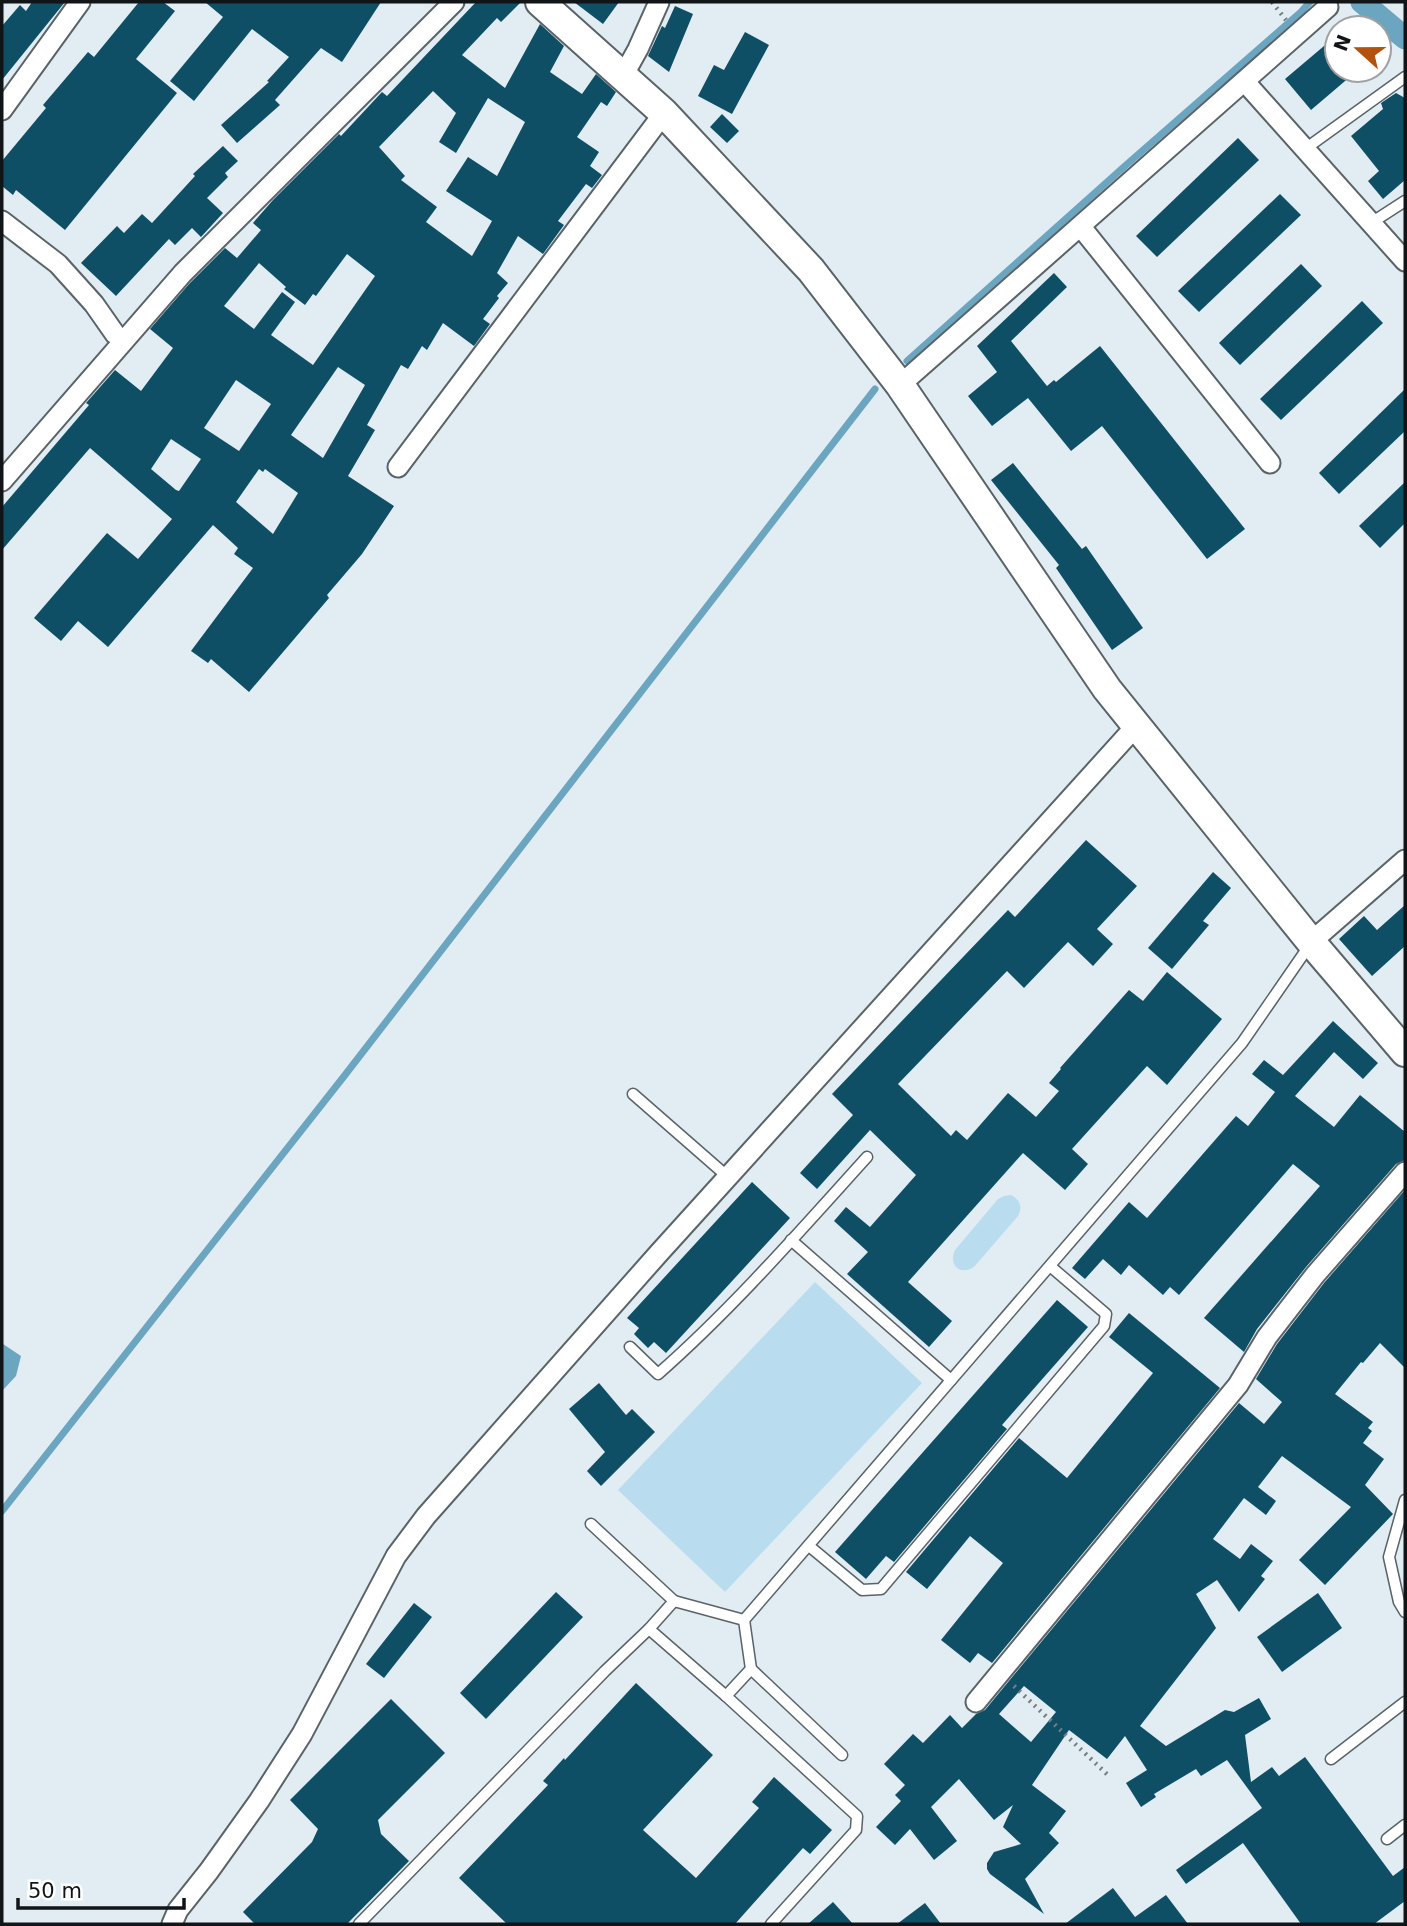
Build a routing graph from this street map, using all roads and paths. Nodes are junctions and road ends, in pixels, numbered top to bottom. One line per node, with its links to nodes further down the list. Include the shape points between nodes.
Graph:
1 (80, 2): 9 (street)
2 (454, 2): 17 (street, via 183,273)
3 (540, 2): 6 (street)
4 (659, 2): 6 (street)
5 (1328, 7): 8 (street)
6 (623, 76): 10 (street)
7 (1405, 77): 11 (lane)
8 (1245, 82): 11 (street); 15 (street)
9 (2, 110)
10 (664, 113): 18 (street, via 811,270); 20 (street)
11 (1305, 149): 14 (street)
12 (1405, 201): 14 (lane)
13 (2, 221): 17 (street, via 58,264)
14 (1371, 223): 16 (street)
15 (1081, 227): 18 (street); 19 (street)
16 (1405, 261)
17 (123, 340): 21 (street)
18 (900, 385): 22 (street)
19 (1270, 463)
20 (398, 467)
21 (2, 481)
22 (1136, 726): 24 (street); 29 (street)
23 (1405, 860): 24 (street)
24 (1311, 942): 25 (street); 31 (lane, via 1242,1042)
25 (1405, 1052)
26 (633, 1094): 29 (lane)
27 (867, 1157): 30 (lane)
28 (1405, 1172): 42 (street, via 1315,1275 1267,1337 1238,1385)
29 (728, 1177): 51 (street, via 426,1516 396,1556 302,1734)
30 (792, 1240): 32 (lane, via 658,1374); 33 (lane)
31 (1050, 1266): 33 (lane); 36 (lane, via 1106,1314 1104,1325 881,1589 862,1590)
32 (630, 1348)
33 (951, 1380): 36 (lane)
34 (1405, 1500): 38 (lane, via 1389,1557)
35 (591, 1524): 37 (lane)
36 (809, 1546): 39 (lane)
37 (674, 1601): 39 (lane); 40 (lane)
38 (1405, 1612)
39 (744, 1620): 41 (lane)
40 (649, 1629): 43 (lane); 52 (lane)
41 (751, 1669): 43 (lane); 46 (lane)
42 (1000, 1673): 44 (street); 48 (path)
43 (726, 1696): 53 (lane, via 857,1816 856,1830)
44 (976, 1702)
45 (1405, 1702): 47 (lane)
46 (842, 1755)
47 (1331, 1759)
48 (1110, 1777)
49 (1405, 1825): 50 (lane)
50 (1387, 1839)
51 (172, 1924)
52 (359, 1924)
53 (771, 1924)

